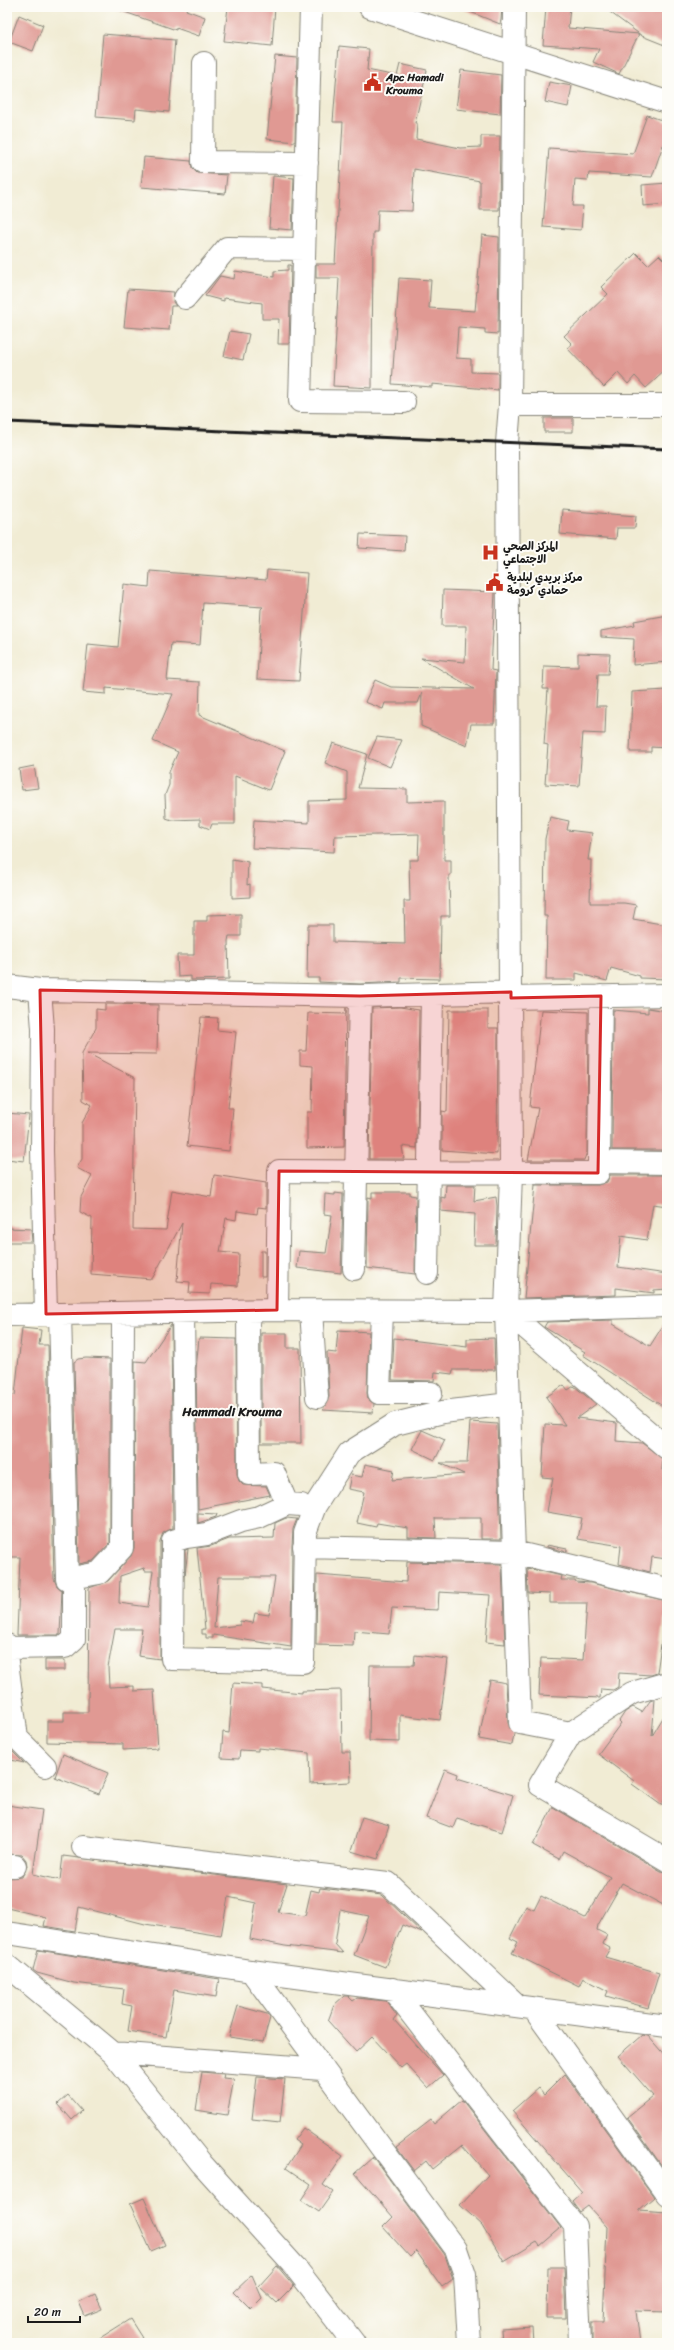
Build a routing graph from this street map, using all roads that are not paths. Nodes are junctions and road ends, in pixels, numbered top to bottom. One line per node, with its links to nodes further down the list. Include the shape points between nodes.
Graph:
1 (311, 7): 7 (street)
2 (370, 7): 4 (street)
3 (514, 7): 4 (street)
4 (514, 53): 6 (street); 11 (street)
5 (204, 63): 7 (street, via 202,162)
6 (667, 102)
7 (307, 163): 8 (street)
8 (304, 249): 9 (street, via 227,248); 10 (street, via 300,400)
9 (185, 298)
10 (404, 402)
11 (510, 405): 12 (street); 16 (street, via 507,443)
12 (667, 405)
13 (7, 986): 14 (street)
14 (40, 990): 18 (street); 34 (street, via 43,1030 42,1150)
15 (432, 994): 16 (street); 18 (street); 23 (street)
16 (511, 995): 19 (street); 24 (street)
17 (667, 995): 19 (street)
18 (360, 996): 22 (street)
19 (601, 996): 20 (street)
20 (599, 1162): 21 (street); 24 (street, via 598,1173)
21 (667, 1163)
22 (356, 1172): 23 (street); 25 (street); 28 (street, via 279,1171)
23 (429, 1172): 24 (street); 26 (street)
24 (512, 1174): 29 (street)
25 (354, 1269)
26 (427, 1273)
27 (667, 1306): 29 (street)
28 (277, 1310): 30 (street); 31 (street)
29 (506, 1310): 32 (street); 39 (street); 40 (street)
30 (248, 1311): 33 (street); 41 (street, via 249,1474 274,1473)
31 (312, 1311): 32 (street); 38 (street)
32 (382, 1311): 37 (street, via 379,1393)
33 (183, 1312): 35 (street); 43 (street)
34 (53, 1314): 35 (street); 36 (street); 46 (street, via 67,1579)
35 (123, 1314): 46 (street, via 122,1548 99,1573)
36 (7, 1315)
37 (431, 1393)
38 (316, 1397)
39 (509, 1404): 42 (street, via 443,1412 395,1424 349,1453); 45 (street)
40 (667, 1448)
41 (287, 1504): 42 (street); 43 (street, via 259,1517 207,1534)
42 (315, 1506): 44 (street, via 305,1533)
43 (186, 1537): 44 (street, via 173,1541 172,1659 303,1662)
44 (304, 1547): 45 (street)
45 (514, 1552): 47 (street); 51 (street, via 520,1723)
46 (74, 1578): 48 (street, via 74,1640 65,1646 10,1648)
47 (667, 1589)
48 (7, 1645)
49 (7, 1662): 52 (street, via 17,1738)
50 (667, 1684): 51 (street, via 632,1693)
51 (570, 1733): 54 (street, via 540,1785)
52 (45, 1766)
53 (83, 1847): 59 (street, via 388,1883)
54 (667, 1860)
55 (7, 1933): 57 (street)
56 (7, 1965): 61 (street)
57 (251, 1970): 58 (street); 62 (street)
58 (392, 1989): 59 (street); 66 (street, via 575,2226)
59 (525, 2007): 60 (street); 63 (street)
60 (667, 2026)
61 (113, 2053): 62 (street); 64 (street, via 202,2164 295,2267)
62 (322, 2069): 65 (street, via 456,2249 465,2275)
63 (667, 2194)
64 (354, 2343)
65 (469, 2343)
66 (580, 2343)

